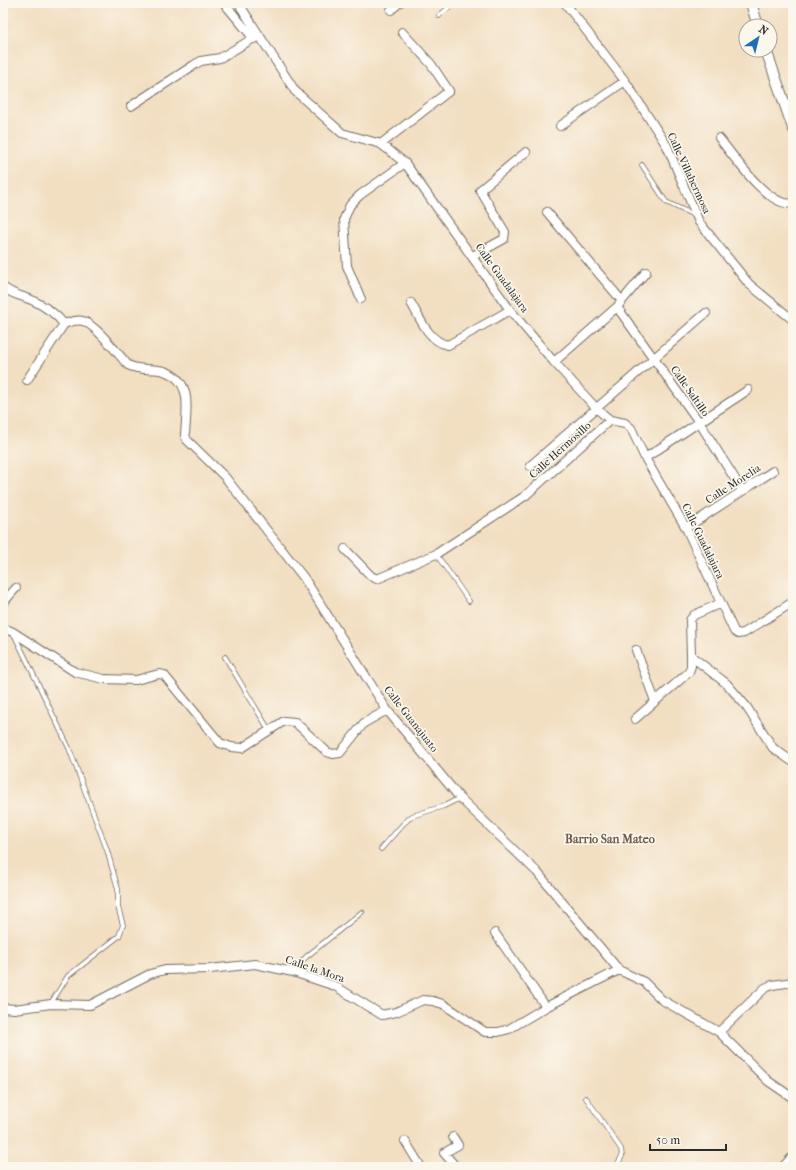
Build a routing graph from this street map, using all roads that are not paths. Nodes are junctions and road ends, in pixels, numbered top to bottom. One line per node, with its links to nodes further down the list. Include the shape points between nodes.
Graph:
1 (224, 3): 11 (street)
2 (241, 3): 11 (street)
3 (398, 3): 7 (street)
4 (454, 3): 8 (lane)
5 (751, 3): 9 (street)
6 (569, 4): 13 (street, Calle Villahermosa)
7 (391, 10)
8 (439, 16)
9 (756, 18)
10 (402, 32): 18 (street, via 431,64 449,91)
11 (256, 37): 14 (street, via 220,58 201,61); 18 (street, Calle Guadalajara, via 295,91 342,134)
12 (769, 58): 16 (street)
13 (625, 81): 15 (street); 24 (street, Calle Villahermosa, via 667,146)
14 (131, 106)
15 (560, 126)
16 (793, 128)
17 (719, 138): 22 (street, via 761,190 776,199)
18 (381, 144): 20 (street, Calle Guadalajara)
19 (526, 152): 25 (street, via 480,190 505,232 504,239)
20 (405, 163): 25 (street, Calle Guadalajara); 28 (street, via 360,195 350,205 344,218 347,266)
21 (642, 165): 24 (lane, via 666,202)
22 (793, 203)
23 (547, 212): 30 (street, Calle Saltillo)
24 (696, 216): 33 (street, Calle Villahermosa, via 749,284)
25 (473, 256): 31 (street, Calle Guadalajara)
26 (646, 272): 30 (street)
27 (3, 287): 34 (street, via 54,313)
28 (361, 299)
29 (411, 303): 31 (street, via 433,339 440,344 448,345)
30 (620, 304): 35 (street, Calle Saltillo); 36 (street)
31 (510, 310): 36 (street, Calle Guadalajara)
32 (706, 313): 35 (street)
33 (793, 320)
34 (64, 324): 37 (street); 60 (street, Calle Guanajuato, via 83,321 91,325 128,365 164,372 179,380 187,393 187,440 225,477 304,578)
35 (653, 357): 39 (street); 41 (street, Calle Saltillo)
36 (554, 362): 39 (street, Calle Guadalajara)
37 (26, 380)
38 (748, 390): 41 (street)
39 (596, 408): 40 (street, Calle Guadalajara); 43 (street)
40 (610, 420): 42 (street, Calle Guadalajara, via 625,423 631,428); 48 (street, Calle Hermosillo, via 525,496)
41 (699, 422): 42 (street); 45 (street, Calle Saltillo)
42 (645, 458): 46 (street, Calle Guadalajara)
43 (530, 466)
44 (773, 471): 45 (street, Calle Morelia)
45 (742, 490): 46 (street, Calle Morelia)
46 (686, 528): 52 (street, Calle Guadalajara)
47 (346, 549): 48 (street, Calle Hermosillo, via 371,576 377,579)
48 (436, 554): 50 (lane)
49 (16, 588): 53 (street)
50 (469, 601)
51 (793, 602): 52 (street, Calle Guadalajara, via 744,633 738,634 734,631)
52 (721, 603): 57 (street, via 694,615 690,620)
53 (3, 604)
54 (3, 628): 55 (street)
55 (13, 632): 62 (street, via 75,672 104,679 136,680 159,674 164,676 220,743 242,748); 71 (lane, via 74,763 107,850 118,889 118,907 123,925 119,936 68,976)
56 (636, 650): 59 (street)
57 (691, 656): 59 (street, via 689,672); 63 (street, via 727,684 746,706 773,748)
58 (225, 657): 62 (lane)
59 (655, 701): 61 (street)
60 (387, 710): 62 (street, via 364,723 340,753 327,752 295,722 284,721); 64 (street, Calle Guanajuato)
61 (635, 719)
62 (270, 730)
63 (793, 762)
64 (460, 798): 65 (lane, via 412,816); 68 (street, Calle Guanajuato, via 537,872)
65 (381, 849)
66 (362, 912): 69 (lane, via 306,957)
67 (495, 933): 72 (street)
68 (619, 970): 72 (street, Calle la Mora); 74 (street, via 644,982 662,1000)
69 (293, 972): 71 (street, Calle la Mora, via 255,964 165,970 134,981 90,1006); 72 (street, Calle la Mora, via 344,990 382,1015 423,1000 443,1004 485,1032 509,1029)
70 (793, 982): 74 (street, via 765,988)
71 (51, 1004): 73 (street, Calle la Mora)
72 (546, 1007)
73 (3, 1008)
74 (719, 1032): 76 (street, via 768,1081)
75 (586, 1098): 82 (lane, via 621,1149 622,1156)
76 (793, 1098)
77 (454, 1137): 81 (street, via 458,1145 444,1153)
78 (405, 1142): 80 (street)
79 (793, 1158): 83 (street)
80 (421, 1167)
81 (456, 1167)
82 (616, 1167)
83 (784, 1167)

